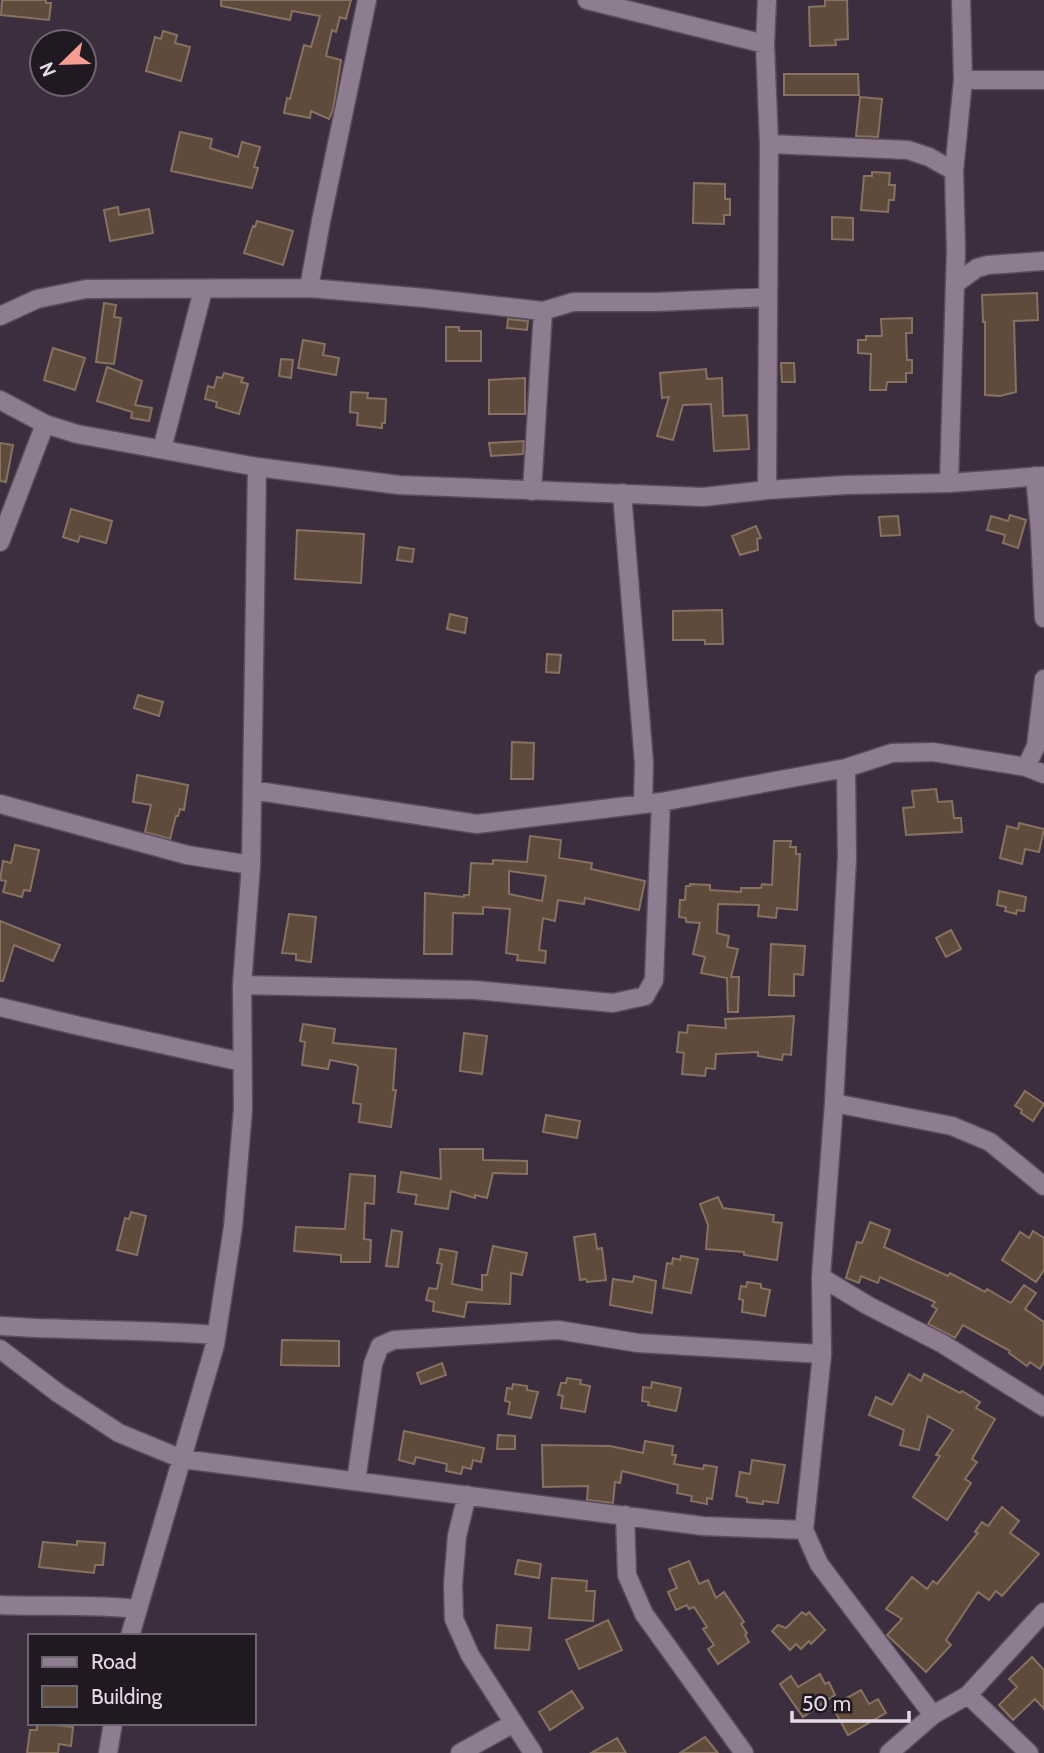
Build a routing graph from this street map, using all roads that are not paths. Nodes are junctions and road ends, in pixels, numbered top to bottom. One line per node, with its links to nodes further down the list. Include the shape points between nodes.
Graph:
1 (367, 0): 12 (street)
2 (587, 0): 5 (street)
3 (767, 0): 5 (street)
4 (961, 0): 6 (street)
5 (765, 44): 8 (street)
6 (963, 80): 7 (street); 9 (street)
7 (1044, 80)
8 (769, 144): 9 (street, via 908,150); 14 (street)
9 (954, 171): 11 (street)
10 (1044, 261): 11 (street, via 988,265)
11 (955, 284): 22 (street)
12 (309, 288): 13 (street); 15 (street)
13 (203, 290): 16 (street, via 86,289 37,299); 19 (street)
14 (768, 297): 15 (street, via 573,302); 23 (street)
15 (543, 312): 24 (street)
16 (0, 316)
17 (0, 400): 18 (street)
18 (45, 424): 19 (street, via 77,435); 26 (street)
19 (162, 449): 20 (street)
20 (257, 467): 24 (street, via 399,485); 32 (street)
21 (1040, 476): 22 (street); 27 (street)
22 (949, 482): 23 (street)
23 (766, 490): 25 (street, via 703,497)
24 (532, 491): 25 (street)
25 (622, 494): 33 (street, via 644,763)
26 (0, 542)
27 (1044, 618)
28 (1044, 679): 29 (street, via 1035,746)
29 (1026, 767): 30 (street, via 933,752 892,753); 31 (street)
30 (846, 768): 33 (street); 39 (street, via 847,858)
31 (1044, 774)
32 (252, 790): 33 (street, via 477,824); 35 (street)
33 (652, 803): 36 (street, via 654,980 645,996 614,1003 475,990)
34 (0, 804): 35 (street, via 187,855)
35 (251, 865): 36 (street)
36 (242, 985): 38 (street)
37 (0, 1007): 38 (street)
38 (242, 1062): 43 (street, via 243,1109 233,1227)
39 (834, 1103): 40 (street, via 952,1126 990,1142); 41 (street)
40 (1044, 1186)
41 (821, 1277): 45 (street); 46 (street, via 943,1344)
42 (0, 1326): 43 (street)
43 (216, 1335): 47 (street)
44 (0, 1349): 47 (street, via 119,1433)
45 (822, 1354): 48 (street, via 638,1343 558,1330 394,1340 380,1346 373,1364); 51 (street)
46 (1044, 1407)
47 (182, 1460): 48 (street); 53 (street)
48 (356, 1481): 49 (street)
49 (467, 1496): 50 (street); 58 (street, via 457,1536 454,1619)
50 (625, 1515): 51 (street, via 703,1527); 63 (street, via 627,1575 644,1614)
51 (803, 1530): 57 (street, via 819,1564)
52 (0, 1605): 53 (street)
53 (136, 1609): 55 (street)
54 (1044, 1612): 56 (street)
55 (130, 1634)
56 (968, 1695): 57 (street); 65 (street)
57 (933, 1715): 64 (street)
58 (512, 1724): 61 (street); 62 (street)
59 (113, 1725): 60 (street)
60 (108, 1753)
61 (460, 1753)
62 (533, 1753)
63 (744, 1753)
64 (889, 1753)
65 (1029, 1753)

